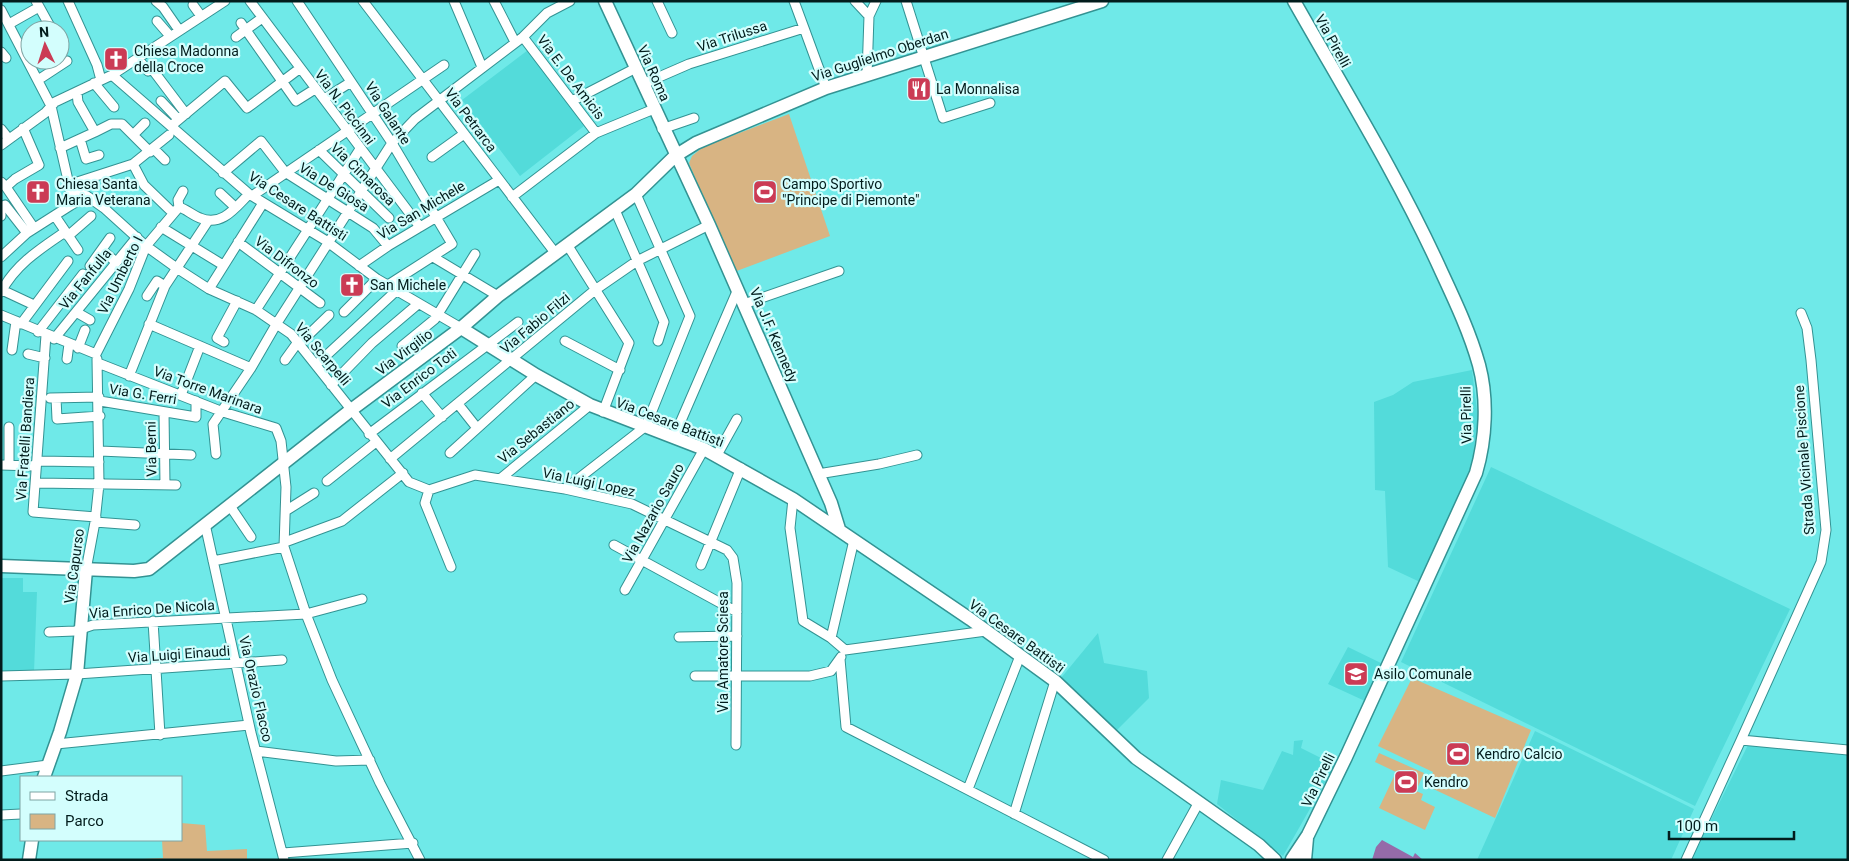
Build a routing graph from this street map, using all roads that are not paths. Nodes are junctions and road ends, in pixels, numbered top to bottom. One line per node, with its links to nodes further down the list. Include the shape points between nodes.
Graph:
1 (68, 1): 50 (street, via 97,65)
2 (156, 1): 29 (street, via 164,7)
3 (225, 1): 21 (street)
4 (250, 1): 23 (street, Via N. Piccinni)
5 (297, 1): 51 (street, Via Galante)
6 (363, 1): 48 (street, Via Petrarca)
7 (454, 1): 40 (street)
8 (494, 1): 35 (street)
9 (570, 1): 34 (street, Via E. De Amicis, via 547,13)
10 (605, 1): 42 (street, Via Roma)
11 (657, 1): 31 (street)
12 (794, 1): 28 (street)
13 (855, 1): 22 (street)
14 (876, 1): 22 (street)
15 (906, 1): 37 (street)
16 (1102, 1): 37 (street, Via Guglielmo Oberdan)
17 (1294, 1): 310 (street, Via Pirelli, via 1421,226 1466,326 1479,366 1484,411 1482,455 1476,473 1346,757)
18 (37, 4): 24 (street); 27 (street)
19 (193, 5): 21 (street)
20 (1, 10): 27 (street)
21 (201, 16): 29 (street)
22 (869, 16): 46 (street)
23 (262, 18): 30 (street); 41 (street, Via N. Piccinni)
24 (46, 20)
25 (157, 21): 32 (street)
26 (241, 23): 30 (street)
27 (9, 24): 36 (street)
28 (804, 28): 52 (street, Via Trilussa, via 689,64); 53 (street)
29 (179, 30): 32 (street)
30 (247, 31): 33 (street); 49 (street)
31 (672, 33)
32 (170, 36): 38 (street)
33 (236, 37)
34 (523, 37): 35 (street, Via E. De Amicis); 57 (street, Via E. De Amicis)
35 (515, 42): 40 (street, Via E. De Amicis)
36 (20, 43)
37 (923, 56): 46 (street, Via Guglielmo Oberdan); 60 (street, via 943,118)
38 (138, 59): 45 (street); 65 (street, via 148,71 152,69)
39 (444, 65): 48 (street)
40 (482, 66): 59 (street, Via E. De Amicis)
41 (299, 68): 49 (street); 54 (street, Via N. Piccinni)
42 (636, 68): 52 (street, Via Roma); 57 (street)
43 (34, 70): 47 (street)
44 (53, 70): 47 (street)
45 (112, 75): 50 (street); 71 (street, Via Cesare Battisti)
46 (867, 75): 53 (street, Via Guglielmo Oberdan)
47 (38, 80): 61 (street)
48 (424, 80): 59 (street, Via Petrarca); 64 (street)
49 (282, 81): 54 (street, via 296,101); 65 (street, via 248,108 225,81)
50 (98, 82): 55 (street); 62 (street)
51 (351, 82): 56 (street); 64 (street, Via Galante)
52 (643, 84): 63 (street, Via Roma)
53 (826, 88): 86 (street, Via Guglielmo Oberdan, via 696,143)
54 (315, 89): 56 (street, Via N. Piccinni)
55 (77, 93): 61 (street); 73 (street, via 78,102)
56 (324, 99): 72 (street, Via N. Piccinni)
57 (572, 101): 74 (street, Via E. De Amicis)
58 (161, 102): 65 (street)
59 (439, 102): 75 (street, Via Petrarca); 79 (street, Via E. De Amicis, via 415,119)
60 (990, 103)
61 (51, 106): 68 (street); 80 (street)
62 (114, 107)
63 (654, 108): 70 (street, Via Roma); 74 (street)
64 (373, 113): 72 (street); 79 (street, Via Galante)
65 (182, 116): 71 (street)
66 (694, 118): 70 (street)
67 (146, 122): 76 (street)
68 (23, 128): 78 (street); 94 (street, via 39,166)
69 (1, 129): 78 (street)
70 (662, 129): 86 (street, Via Roma)
71 (172, 130): 82 (street); 91 (street, Via Cesare Battisti)
72 (348, 131): 81 (street, Via N. Piccinni); 83 (street)
73 (95, 132): 76 (street, via 117,123); 77 (street)
74 (596, 133): 103 (street)
75 (464, 134): 85 (street); 93 (street, Via Petrarca)
76 (133, 135): 82 (street)
77 (80, 139): 80 (street); 84 (street, via 86,159)
78 (5, 142)
79 (392, 143): 89 (street, Via E. De Amicis); 114 (street, Via Galante)
80 (60, 148): 95 (street)
81 (360, 149): 89 (street, Via N. Piccinni); 92 (street)
82 (152, 150): 87 (street); 88 (street)
83 (319, 150): 90 (street); 92 (street, Via Cimarosa)
84 (99, 155)
85 (432, 156)
86 (675, 156): 100 (street, Via Virgilio); 117 (street, Via J.F. Kennedy)
87 (165, 160)
88 (134, 164): 95 (street); 108 (street, via 144,185)
89 (375, 170): 97 (street, Via E. De Amicis); 119 (street, Via N. Piccinni)
90 (285, 172): 91 (street, via 261,141); 96 (street); 104 (street, Via De Giosa)
91 (222, 173): 101 (street, Via Cesare Battisti)
92 (344, 173): 97 (street, Via Cimarosa); 104 (street)
93 (499, 180): 103 (street, Via Petrarca); 114 (street, Via San Michele)
94 (4, 184): 121 (street)
95 (69, 187): 102 (street, Via Scarpelli); 106 (street)
96 (262, 190): 101 (street); 105 (street)
97 (362, 190): 111 (street, Via E. De Amicis); 115 (street, Via Cimarosa)
98 (183, 191): 108 (street)
99 (220, 193): 107 (street)
100 (636, 194): 109 (street, Via Virgilio); 131 (street)
101 (250, 195): 105 (street, Via Cesare Battisti); 107 (street)
102 (87, 196): 106 (street); 123 (street, Via Scarpelli)
103 (512, 197): 135 (street, Via Petrarca)
104 (327, 198): 111 (street, Via De Giosa); 120 (street)
105 (262, 202): 120 (street, Via Cesare Battisti); 125 (street)
106 (71, 205): 112 (street)
107 (235, 207): 116 (street, via 222,218)
108 (176, 210): 116 (street); 118 (street, Via Umberto I)
109 (615, 210): 130 (street, Via Virgilio); 139 (street)
110 (2, 212): 121 (street)
111 (348, 212): 126 (street, Via E. De Amicis); 129 (street, Via De Giosa, via 373,228)
112 (55, 216): 121 (street); 122 (street)
113 (91, 216): 122 (street)
114 (436, 217): 119 (street, Via San Michele); 136 (street, Via Galante, via 452,244)
115 (389, 218)
116 (208, 221): 128 (street)
117 (709, 225): 131 (street, Via Fabio Filzi); 155 (street, Via J.F. Kennedy)
118 (161, 227): 127 (street, Via Umberto I); 128 (street)
119 (420, 227): 129 (street, Via San Michele)
120 (308, 230): 126 (street, Via Cesare Battisti); 147 (street)
121 (30, 231): 137 (street)
122 (67, 234): 132 (street); 156 (street, via 32,254 10,276)
123 (136, 236): 127 (street, Via Scarpelli); 140 (street, Via Fanfulla)
124 (110, 238): 133 (street)
125 (238, 242): 141 (street); 147 (street, Via Difronzo)
126 (328, 242): 143 (street, Via Cesare Battisti); 152 (street, Via E. De Amicis)
127 (146, 246): 144 (street, Via Scarpelli); 192 (street, Via Umberto I)
128 (192, 246): 141 (street); 144 (street)
129 (388, 246): 143 (street, Via San Michele)
130 (568, 246): 135 (street, Via Virgilio); 154 (street)
131 (660, 249): 139 (street, Via Fabio Filzi); 217 (street, via 690,316)
132 (78, 250)
133 (102, 250): 140 (street); 142 (street)
134 (475, 254): 148 (street)
135 (556, 254): 159 (street, Via Virgilio)
136 (433, 257): 148 (street); 150 (street)
137 (1, 258)
138 (68, 261): 164 (street)
139 (637, 261): 154 (street, Via Fabio Filzi); 181 (street, via 664,322)
140 (116, 262): 166 (street, Via Fanfulla)
141 (223, 265): 153 (street)
142 (90, 266)
143 (359, 266): 149 (street, Via Cesare Battisti)
144 (178, 269): 151 (street); 153 (street, Via Scarpelli)
145 (839, 271): 163 (street)
146 (83, 274): 179 (street)
147 (280, 274): 152 (street, Via Difronzo); 165 (street)
148 (461, 275): 159 (street); 171 (street)
149 (376, 279): 150 (street, Via Cesare Battisti); 167 (street)
150 (388, 285): 157 (street, Via Cesare Battisti)
151 (165, 286): 158 (street, via 157,281); 176 (street)
152 (299, 288): 161 (street, Via Difronzo); 174 (street, Via E. De Amicis)
153 (209, 289): 160 (street, Via Scarpelli)
154 (595, 290): 195 (street, Via Fabio Filzi); 198 (street, via 629,343)
155 (738, 290): 163 (street, Via J.F. Kennedy); 221 (street)
156 (2, 291): 164 (street)
157 (396, 291): 162 (street, Via Cesare Battisti); 196 (street)
158 (147, 296)
159 (498, 296): 177 (street, Via Virgilio)
160 (237, 301): 165 (street, Via Scarpelli); 182 (street, via 217,338)
161 (320, 304)
162 (418, 304): 171 (street, Via Cesare Battisti); 201 (street)
163 (744, 304): 238 (street, Via J.F. Kennedy)
164 (34, 305): 173 (street)
165 (256, 310): 174 (street, Via Scarpelli)
166 (76, 312): 172 (street); 179 (street, Via Fanfulla)
167 (344, 312)
168 (1801, 313): 293 (street, Strada Vicinale Piscione, via 1807,328 1811,360 1826,530 1821,562)
169 (1, 315): 173 (street, Via Torre Marinara)
170 (329, 315): 183 (street)
171 (436, 315): 177 (street, Via Cesare Battisti); 187 (street)
172 (90, 320)
173 (19, 322): 179 (street, Via Torre Marinara); 189 (street)
174 (277, 322): 183 (street, Via Scarpelli); 197 (street, Via E. De Amicis)
175 (518, 322): 185 (street, Via Enrico Toti)
176 (149, 324): 186 (street); 199 (street)
177 (461, 328): 185 (street, Via Cesare Battisti); 210 (street, Via Virgilio)
178 (85, 330): 188 (street)
179 (46, 335): 184 (street, Via Torre Marinara); 191 (street, Via Fratelli Bandiera)
180 (565, 341): 198 (street)
181 (658, 341)
182 (224, 342)
183 (299, 343): 194 (street); 196 (street, Via Scarpelli)
184 (69, 344): 188 (street, Via Torre Marinara); 193 (street)
185 (486, 345): 195 (street, Via Cesare Battisti); 202 (street, Via Enrico Toti)
186 (200, 346): 197 (street); 203 (street)
187 (402, 346)
188 (78, 348): 192 (street, Via Torre Marinara)
189 (12, 350)
190 (28, 354): 191 (street)
191 (45, 358): 204 (street, Via Fratelli Bandiera)
192 (97, 358): 199 (street, Via Torre Marinara); 206 (street, Via Capurso)
193 (67, 359)
194 (285, 360)
195 (512, 360): 200 (street, Via Cesare Battisti); 208 (street, Via Fabio Filzi)
196 (316, 365): 201 (street, Via Scarpelli)
197 (251, 368): 212 (street, Via E. De Amicis)
198 (620, 370): 213 (street)
199 (129, 376): 203 (street, Via Torre Marinara)
200 (536, 376): 209 (street, Via Cesare Battisti); 219 (street)
201 (331, 384): 210 (street, Via Scarpelli)
202 (422, 393): 215 (street); 220 (street, Via Enrico Toti)
203 (180, 396): 207 (street, Via Torre Marinara)
204 (43, 398): 205 (street, Via G. Ferri); 232 (street, Via Fratelli Bandiera)
205 (56, 398): 206 (street, Via G. Ferri); 214 (street, via 57,419)
206 (100, 399): 211 (street, Via G. Ferri); 214 (street, Via Capurso)
207 (196, 400): 211 (street, Via G. Ferri, via 196,417); 212 (street, Via Torre Marinara)
208 (458, 404): 215 (street, Via Fabio Filzi); 219 (street)
209 (590, 406): 213 (street, Via Cesare Battisti); 239 (street, Via Sebastiano)
210 (351, 410): 220 (street, Via Scarpelli); 234 (street, Via Virgilio)
211 (164, 412): 227 (street, Via Berni)
212 (223, 412): 226 (street, Via E. De Amicis, via 213,424); 234 (street, Via Torre Marinara, via 276,428)
213 (604, 412): 217 (street, Via Cesare Battisti)
214 (100, 416): 224 (street, Via Capurso)
215 (442, 417): 231 (street, Via Fabio Filzi)
216 (737, 419): 229 (street)
217 (646, 426): 221 (street, Via Cesare Battisti); 245 (street)
218 (9, 427): 235 (street)
219 (477, 428): 225 (street)
220 (369, 434): 222 (street, Via Scarpelli)
221 (674, 437): 223 (street, Via Cesare Battisti)
222 (376, 442): 231 (street, Via Scarpelli); 240 (street)
223 (704, 449): 229 (street, Via Cesare Battisti); 251 (street, Via Nazario Sauro)
224 (100, 451): 227 (street); 233 (street, Via Capurso)
225 (450, 453)
226 (216, 454)
227 (166, 455): 228 (street); 243 (street, Via Berni)
228 (191, 455)
229 (717, 455): 236 (street, Via Cesare Battisti)
230 (917, 455): 238 (street)
231 (390, 459): 237 (street, Via Scarpelli)
232 (39, 460): 233 (street); 235 (street, via 33,466); 241 (street, Via Fratelli Bandiera)
233 (99, 462): 242 (street, Via Capurso)
234 (284, 463): 249 (street, Via Virgilio); 250 (street)
235 (5, 465)
236 (741, 468): 248 (street, Via Cesare Battisti); 258 (street)
237 (403, 473): 246 (street, Via Scarpelli, via 409,482); 259 (street, via 342,521)
238 (818, 474): 255 (street, Via J.F. Kennedy)
239 (500, 479): 245 (street, Via Luigi Lopez); 246 (street, Via Luigi Lopez, via 467,475)
240 (326, 481)
241 (36, 484): 242 (street); 252 (street, Via Fratelli Bandiera, via 33,512)
242 (99, 484): 243 (street); 252 (street, Via Capurso)
243 (165, 485): 244 (street)
244 (176, 485)
245 (565, 489): 251 (street, Via Luigi Lopez, via 632,504)
246 (429, 490): 266 (street, via 425,503)
247 (314, 493): 250 (street)
248 (793, 499): 255 (street, Via Cesare Battisti); 279 (street, via 790,528 803,621)
249 (230, 506): 253 (street, Via Virgilio); 256 (street)
250 (287, 510): 259 (street)
251 (665, 518): 258 (street, Via Luigi Lopez); 262 (street, Via Nazario Sauro)
252 (95, 520): 254 (street); 267 (street, Via Capurso)
253 (205, 524): 263 (street, Via Orazio Flacco); 267 (street, Via Virgilio, via 149,569)
254 (135, 525)
255 (838, 529): 257 (street, Via Cesare Battisti)
256 (251, 537)
257 (854, 540): 275 (street, Via Cesare Battisti); 279 (street)
258 (712, 541): 261 (street, Via Luigi Lopez); 264 (street)
259 (285, 545): 263 (street); 271 (street)
260 (614, 545): 262 (street)
261 (733, 558): 270 (street, Via Amatore Sciesa)
262 (642, 560): 268 (street, Via Nazario Sauro); 270 (street)
263 (213, 561): 272 (street, Via Orazio Flacco)
264 (701, 564)
265 (1, 566): 267 (street)
266 (451, 567)
267 (86, 570): 274 (street, Via Capurso)
268 (625, 590)
269 (362, 599): 271 (street, Via Enrico De Nicola)
270 (737, 612): 277 (street, Via Amatore Sciesa)
271 (306, 614): 272 (street, Via Enrico De Nicola); 298 (street, via 332,680)
272 (226, 618): 273 (street, Via Enrico De Nicola); 284 (street, Via Orazio Flacco)
273 (153, 621): 274 (street, Via Enrico De Nicola); 285 (street)
274 (81, 628): 276 (street, Via Enrico De Nicola); 286 (street, Via Capurso)
275 (986, 631): 280 (street); 281 (street, Via Cesare Battisti)
276 (49, 632)
277 (737, 636): 278 (street); 289 (street, Via Amatore Sciesa)
278 (680, 637)
279 (831, 638): 280 (street)
280 (845, 650): 282 (street)
281 (1020, 656): 290 (street, Via Cesare Battisti); 301 (street)
282 (840, 659): 289 (street, via 831,670 810,676); 301 (street, via 846,727)
283 (282, 660): 284 (street, Via Luigi Einaudi)
284 (236, 664): 285 (street, Via Luigi Einaudi); 291 (street, Via Orazio Flacco)
285 (158, 669): 286 (street, Via Luigi Einaudi); 292 (street)
286 (77, 674): 287 (street, Via Luigi Einaudi); 294 (street, Via Capurso)
287 (1, 676)
288 (695, 676): 289 (street)
289 (737, 676): 295 (street, Via Amatore Sciesa)
290 (1055, 681): 302 (street, Via Cesare Battisti, via 1136,758); 304 (street)
291 (249, 725): 292 (street); 297 (street, Via Orazio Flacco)
292 (160, 735): 294 (street)
293 (1741, 740): 296 (street); 316 (street, Strada Vicinale Piscione)
294 (56, 744): 300 (street, Via Capurso)
295 (736, 745)
296 (1848, 750)
297 (256, 751): 298 (street, via 336,761); 309 (street, Via Orazio Flacco)
298 (370, 760): 307 (street)
299 (1, 771): 300 (street)
300 (46, 771)
301 (968, 789): 304 (street)
302 (1199, 802): 308 (street, Via Cesare Battisti); 314 (street)
303 (20, 814): 305 (street)
304 (1014, 814): 313 (street)
305 (1, 815)
306 (32, 841): 311 (street)
307 (413, 843): 309 (street); 312 (street)
308 (1259, 845): 310 (street, Via Cesare Battisti); 315 (street, Via Cesare Battisti)
309 (283, 856)
310 (1295, 859)
311 (29, 860)
312 (420, 860)
313 (1104, 860)
314 (1166, 860)
315 (1275, 860)
316 (1686, 860)

